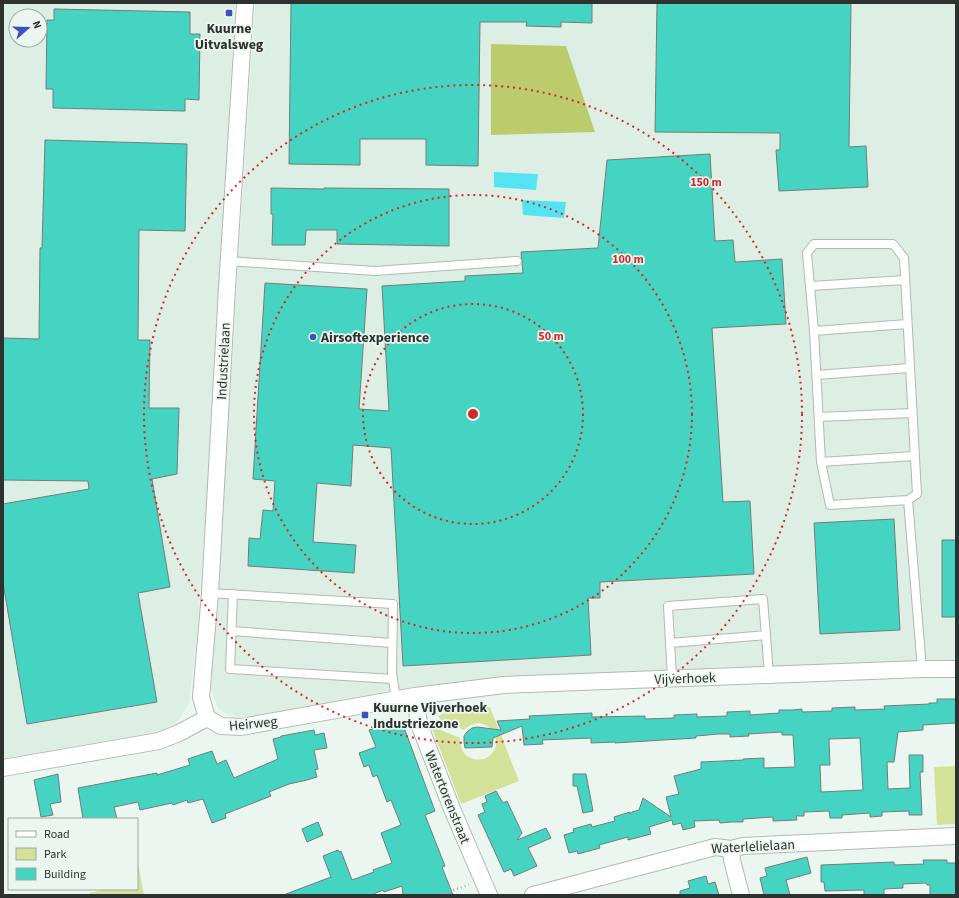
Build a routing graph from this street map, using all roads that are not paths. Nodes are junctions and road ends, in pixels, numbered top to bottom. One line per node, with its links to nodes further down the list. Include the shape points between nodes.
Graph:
1 (245, 3): 2 (street, Industrielaan)
2 (228, 261): 3 (lane, via 375,271); 15 (street, Industrielaan)
3 (517, 261)
4 (905, 280): 5 (lane); 5 (lane, via 904,258 893,244 814,244 807,253); 6 (lane)
5 (811, 286): 7 (lane)
6 (907, 324): 7 (lane); 8 (lane)
7 (814, 331): 9 (lane)
8 (910, 368): 9 (lane); 10 (lane)
9 (817, 375): 11 (lane)
10 (912, 413): 11 (lane); 12 (lane)
11 (819, 418): 13 (lane)
12 (914, 456): 13 (lane); 14 (lane, via 917,494)
13 (821, 462): 14 (lane, via 830,505)
14 (908, 500): 21 (lane)
15 (210, 593): 16 (lane); 28 (street, Industrielaan, via 201,698)
16 (233, 594): 17 (lane); 19 (lane, via 393,604)
17 (232, 631): 19 (lane); 25 (lane, via 230,669)
18 (766, 635): 20 (lane); 20 (lane, via 763,600 668,606); 23 (lane)
19 (392, 643): 25 (lane)
20 (670, 643): 24 (lane)
21 (922, 669): 22 (street, Vijverhoek); 23 (street, Vijverhoek)
22 (956, 669)
23 (769, 674): 24 (street, Vijverhoek)
24 (672, 678): 26 (street, Vijverhoek, via 504,685)
25 (393, 679): 27 (lane)
26 (415, 696): 27 (street, Heirweg); 32 (street, Watertorenstraat, via 419,724)
27 (396, 700): 28 (street, Heirweg, via 241,727 221,726)
28 (207, 718): 29 (street, via 159,741)
29 (3, 768)
30 (956, 836): 31 (street, Waterlelielaan, via 743,846)
31 (731, 849): 33 (street, Waterlelielaan, via 715,847); 34 (street)
32 (486, 888)
33 (533, 895)
34 (741, 895)

